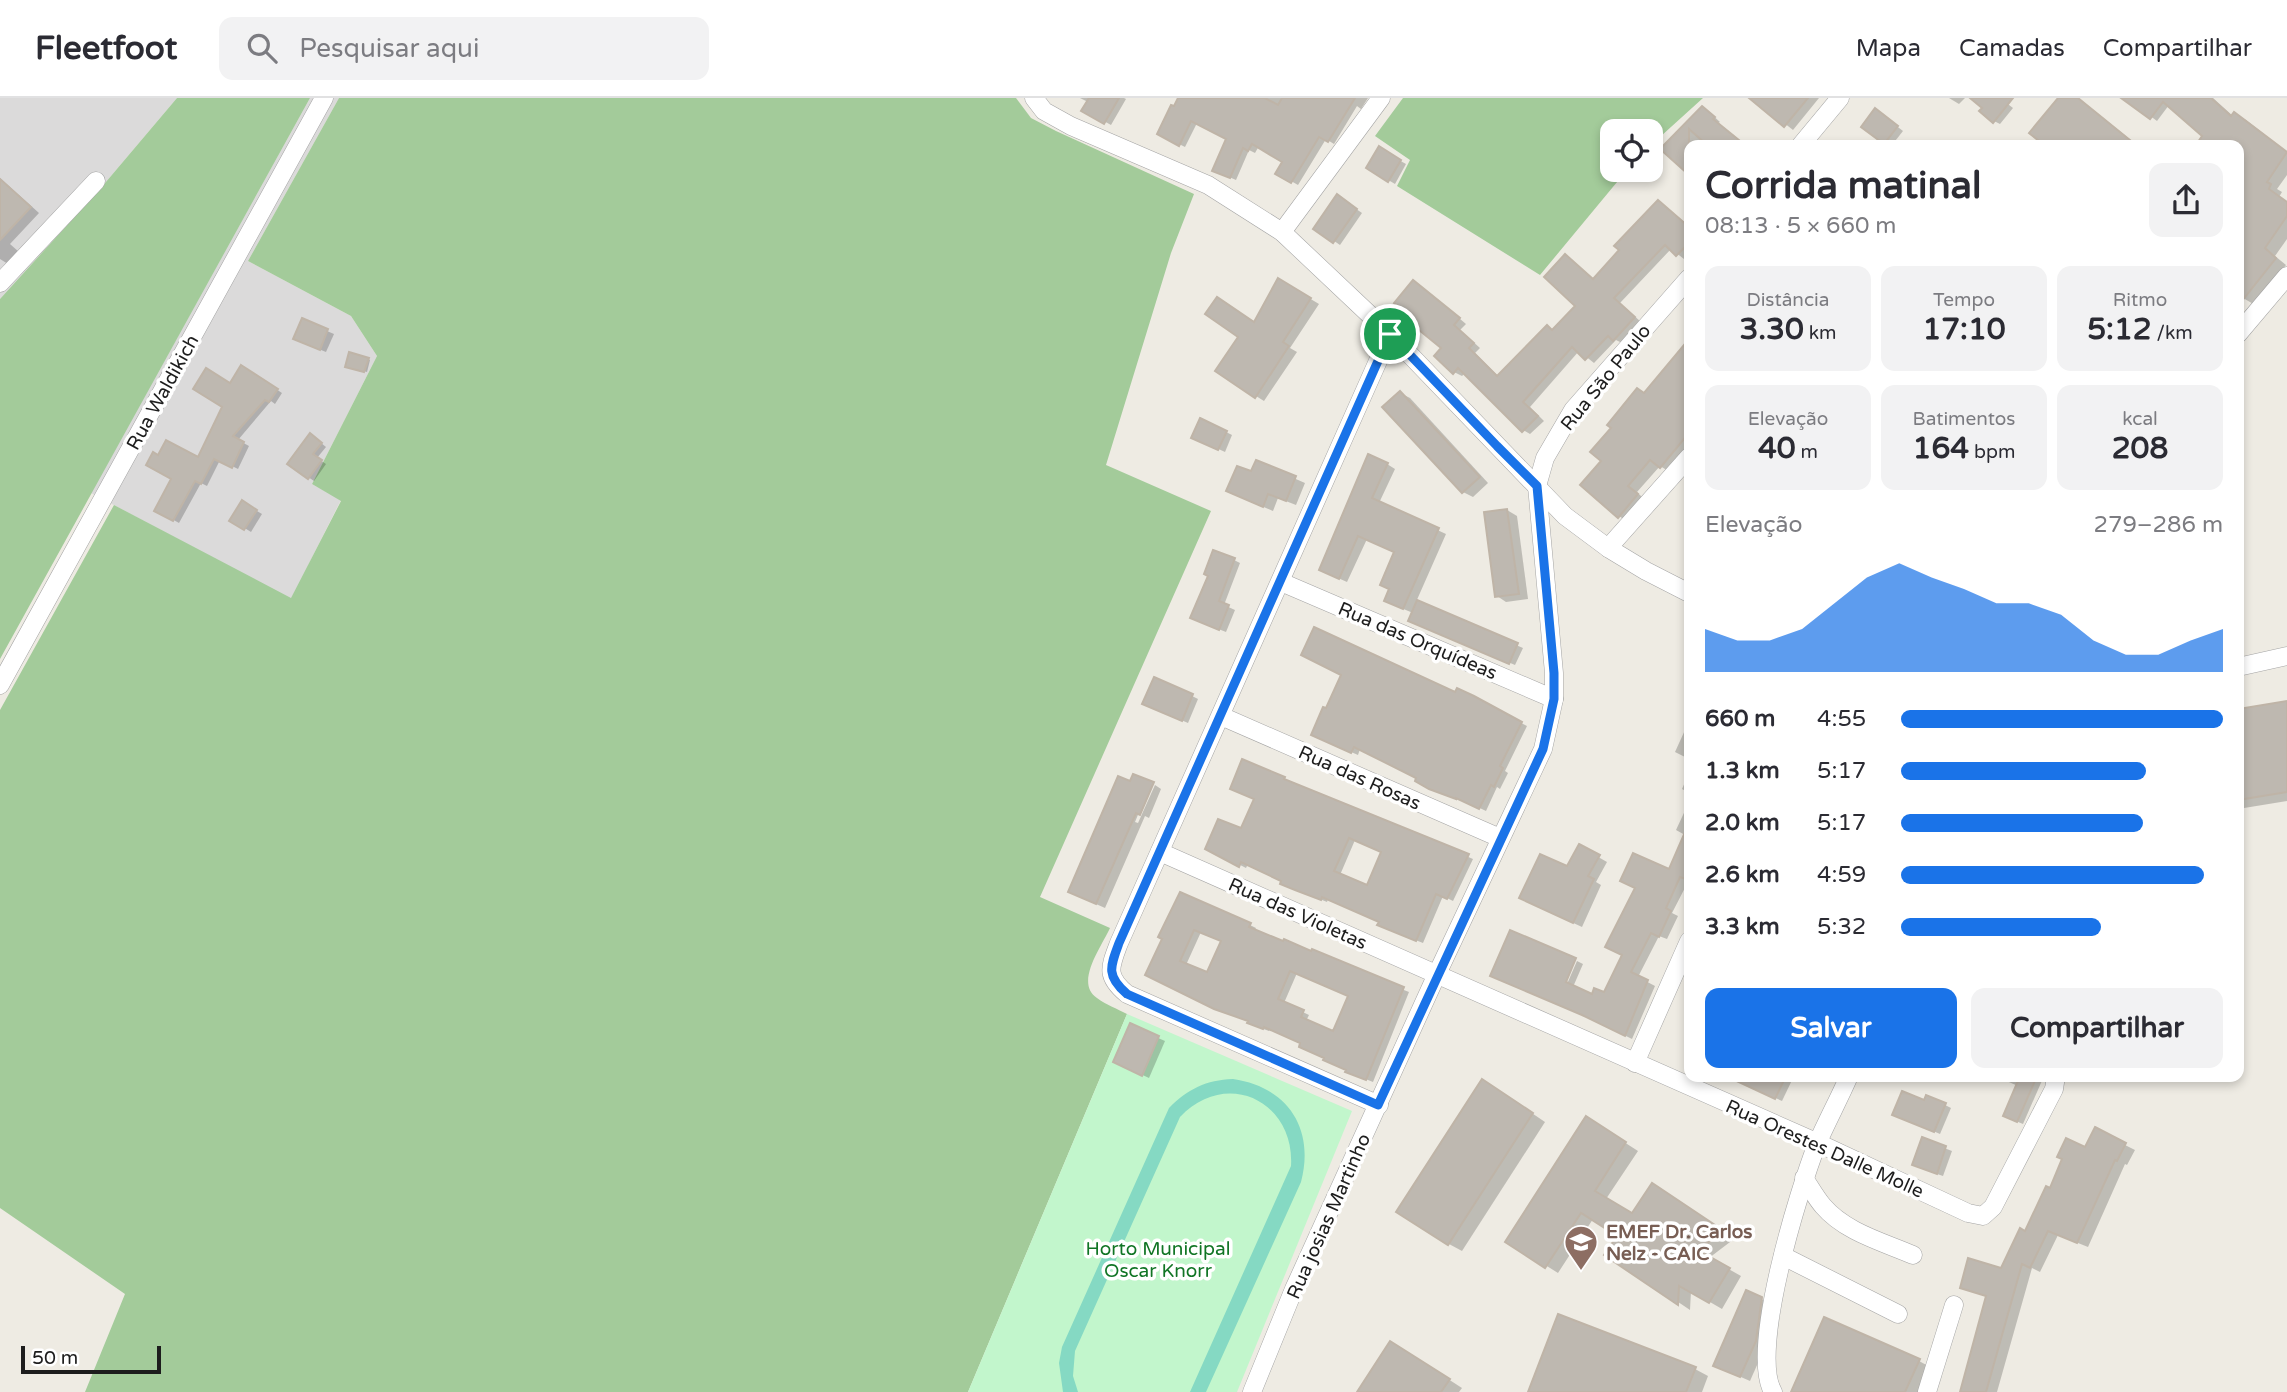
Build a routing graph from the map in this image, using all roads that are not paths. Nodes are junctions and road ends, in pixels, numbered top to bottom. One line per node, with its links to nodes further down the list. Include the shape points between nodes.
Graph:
1 (324, 98): 20 (street, Rua Waldikich)
2 (1034, 98): 7 (street, via 1044,111 1071,127 1208,185)
3 (1381, 98): 7 (street)
4 (1840, 98): 5 (street)
5 (1805, 140)
6 (96, 181): 9 (street)
7 (1282, 232): 12 (street)
8 (2287, 276): 11 (street)
9 (0, 283)
10 (1684, 284): 14 (street, Rua São Paulo, via 1573,410 1545,458)
11 (2244, 327)
12 (1390, 334): 14 (street); 16 (street)
13 (1684, 463): 15 (street)
14 (1537, 486): 15 (street, via 1565,516); 21 (street, Rua josias Martinho)
15 (1608, 548): 17 (street)
16 (1281, 582): 21 (street, Rua das Orquídeas); 22 (street)
17 (1684, 590)
18 (2287, 656): 19 (street)
19 (2244, 666)
20 (0, 685)
21 (1554, 699): 23 (street, Rua josias Martinho, via 1543,749)
22 (1221, 716): 23 (street, Rua das Rosas); 24 (street)
23 (1500, 838): 26 (street, Rua josias Martinho)
24 (1160, 852): 26 (street, Rua das Violetas); 30 (street, via 1112,961 1110,973 1116,985 1127,994)
25 (1684, 953): 27 (street)
26 (1437, 974): 27 (street, Rua Orestes Dalle Molle); 30 (street, Rua josias Martinho)
27 (1635, 1063): 31 (street, Rua Orestes Dalle Molle)
28 (1846, 1082): 31 (street)
29 (2055, 1082): 31 (street, Rua Orestes Dalle Molle, via 1993,1208 1983,1216)
30 (1378, 1105): 37 (street, Rua josias Martinho)
31 (1818, 1143): 32 (street)
32 (1804, 1178): 33 (street, via 1837,1219); 34 (street)
33 (1913, 1255)
34 (1783, 1256): 36 (street); 38 (street, via 1766,1345)
35 (1954, 1304): 39 (street)
36 (1898, 1314)
37 (1252, 1392)
38 (1773, 1392)
39 (1927, 1392)

